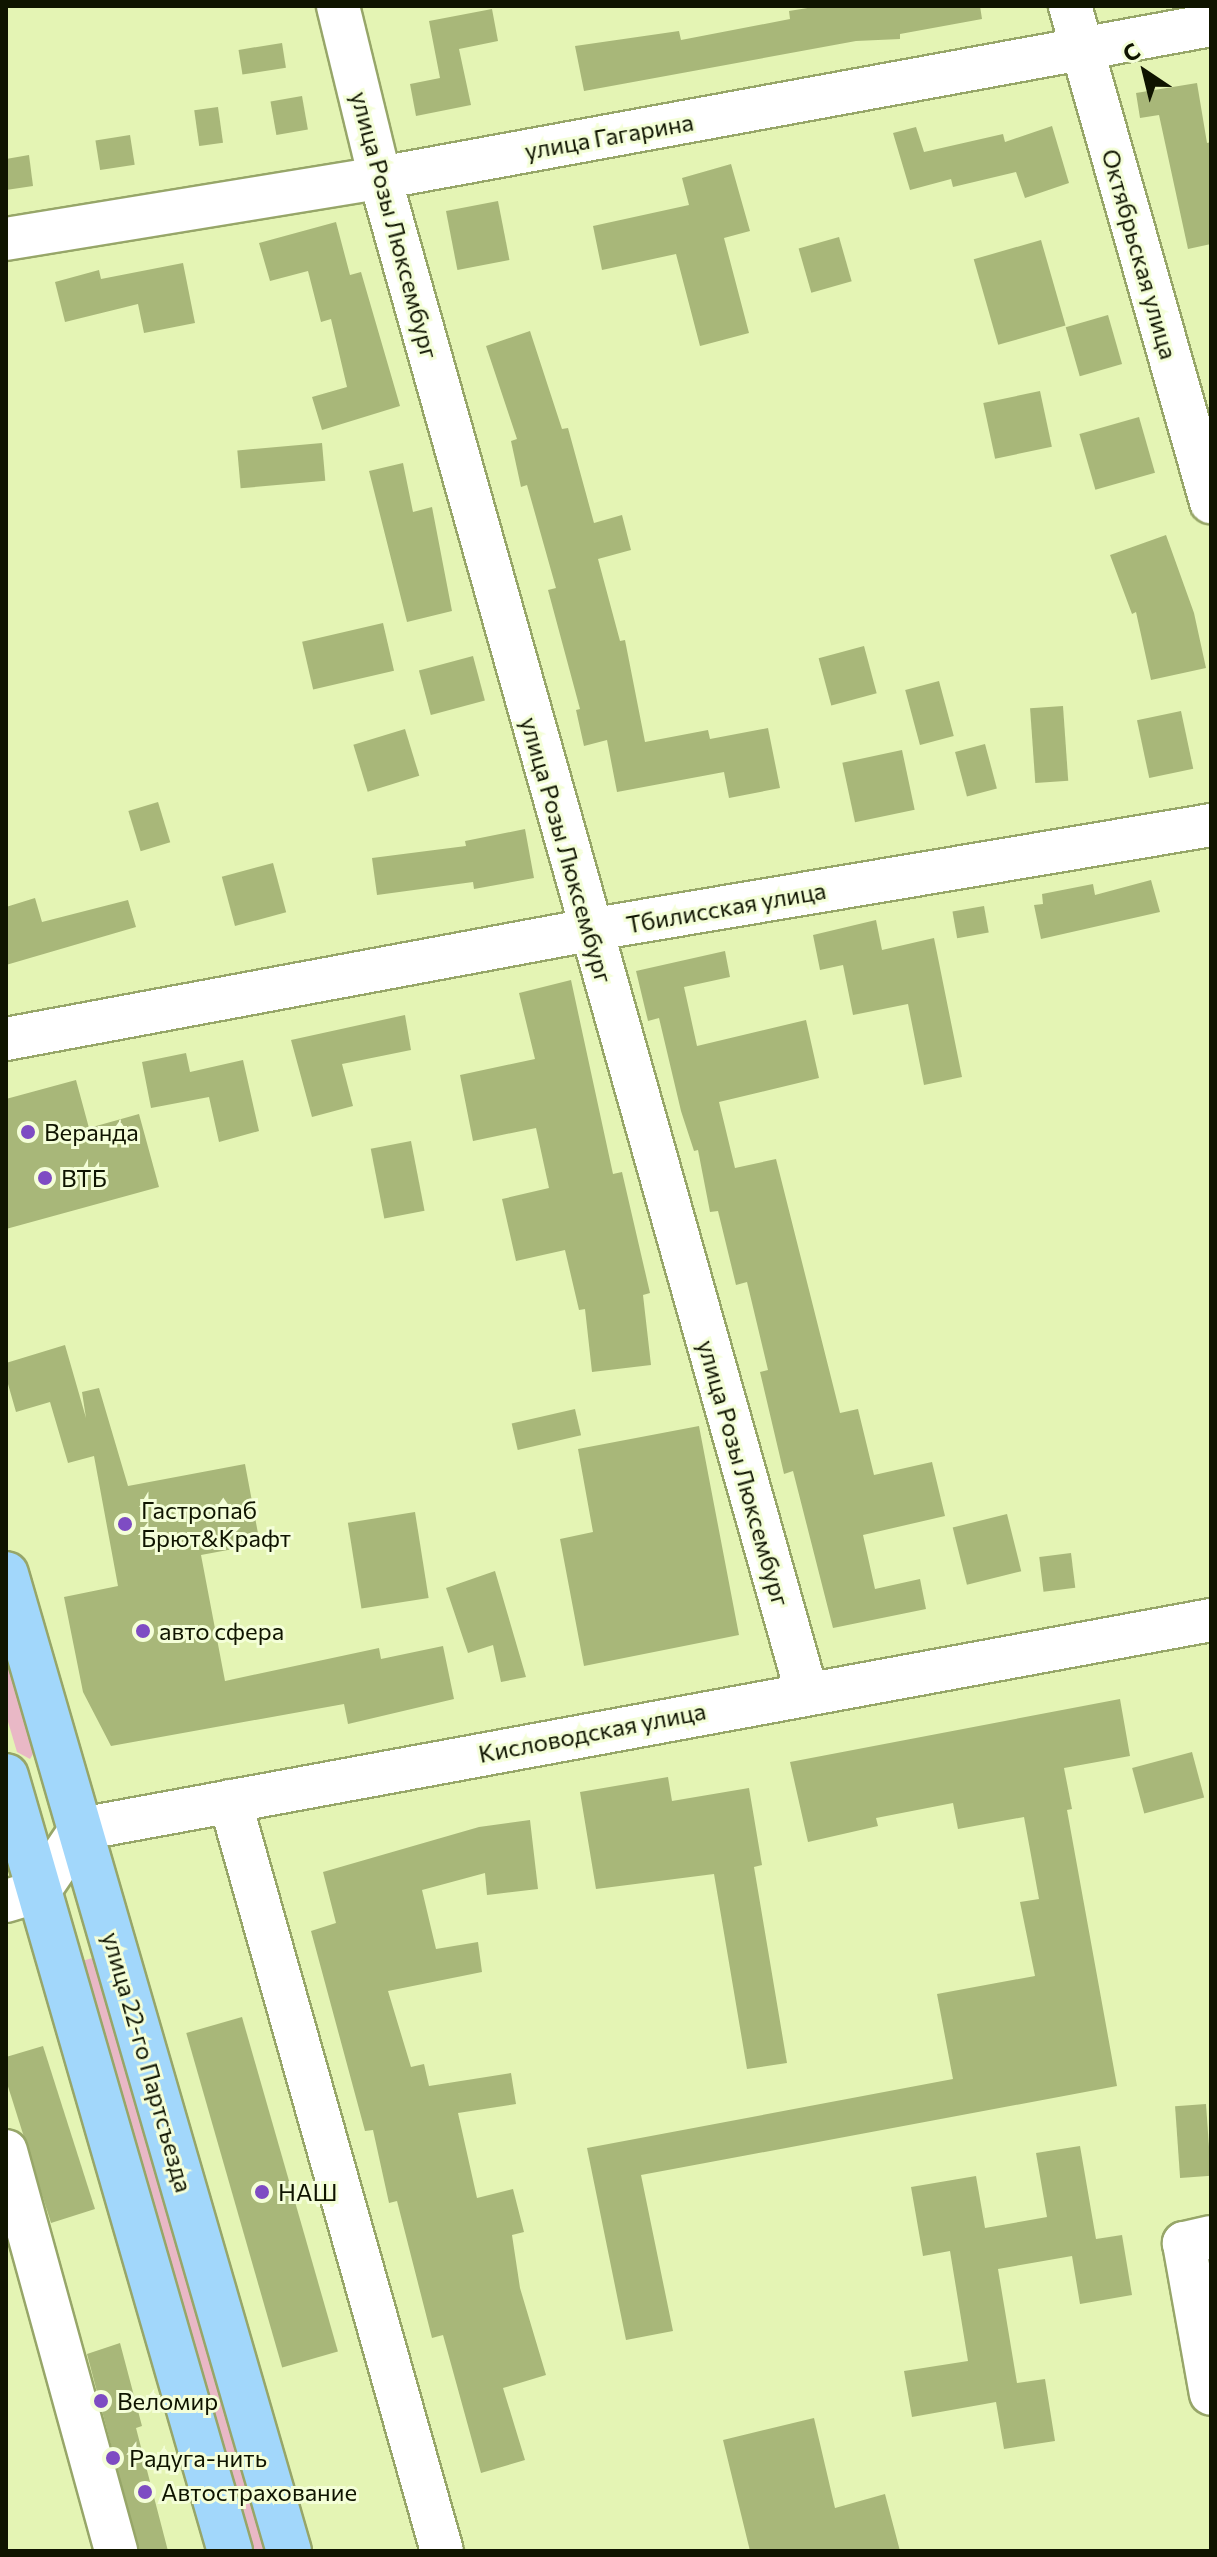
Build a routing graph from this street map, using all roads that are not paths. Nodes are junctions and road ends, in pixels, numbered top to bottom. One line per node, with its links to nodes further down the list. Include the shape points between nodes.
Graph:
1 (338, 6): 5 (street, улица Розы Люксембург)
2 (1070, 6): 4 (street, Октябрьская улица)
3 (1211, 25): 4 (street, улица Гагарина)
4 (1081, 49): 5 (street, улица Гагарина); 7 (street, Октябрьская улица)
5 (380, 178): 6 (street, улица Гагарина); 9 (street, улица Розы Люксембург)
6 (6, 239)
7 (1211, 502)
8 (1211, 825): 9 (street, Тбилисская улица)
9 (589, 930): 10 (street, Тбилисская улица); 13 (street, улица Розы Люксембург)
10 (6, 1039)
11 (6, 1574): 16 (main road, улица 22-го Партсъезда)
12 (1211, 1620): 13 (street, Кисловодская улица)
13 (806, 1691): 15 (street, Кисловодская улица)
14 (6, 1776): 17 (main road)
15 (230, 1801): 16 (street, Кисловодская улица); 24 (street)
16 (81, 1829): 17 (street); 23 (main road, улица 22-го Партсъезда)
17 (23, 1896): 22 (main road)
18 (6, 2151): 21 (street)
19 (1198, 2240): 20 (street)
20 (1211, 2394)
21 (116, 2551)
22 (230, 2551)
23 (289, 2551)
24 (442, 2551)

